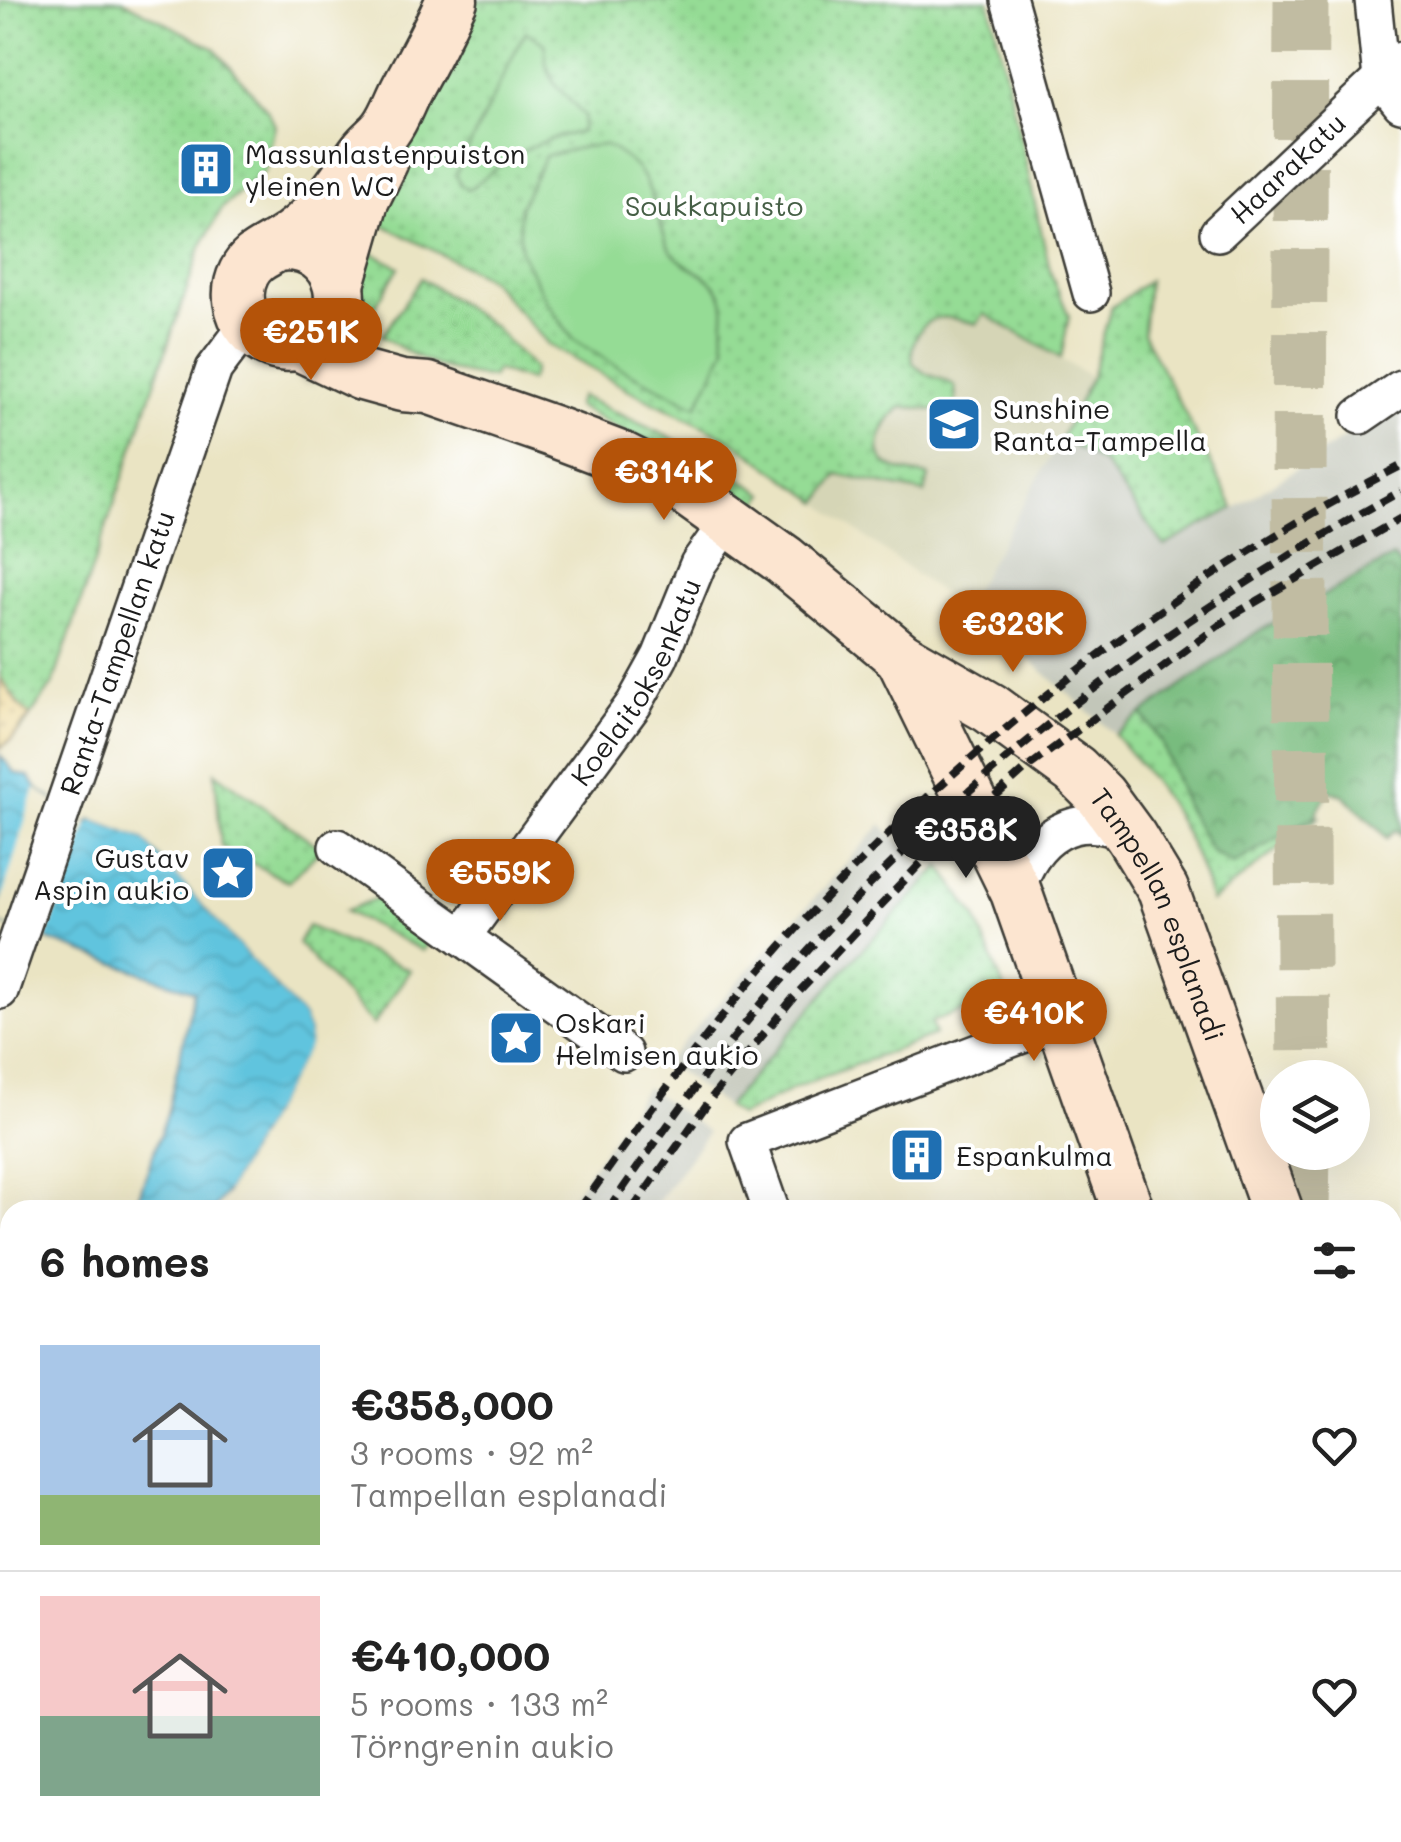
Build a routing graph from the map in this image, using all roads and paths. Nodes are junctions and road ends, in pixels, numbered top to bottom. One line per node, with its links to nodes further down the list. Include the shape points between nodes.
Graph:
1 (452, 0): 5 (street)
2 (1009, 0): 8 (street)
3 (1373, 0): 4 (street)
4 (1394, 81): 6 (street, Haarakatu)
5 (386, 130): 7 (street, via 321,210); 9 (street, via 384,158 363,201)
6 (1218, 233)
7 (277, 246): 9 (street, via 317,253 328,262); 10 (street, via 250,263 240,283 239,304)
8 (1091, 293)
9 (339, 296): 11 (street, via 324,332); 12 (street, Tampellan esplanadi, via 366,340)
10 (248, 324): 11 (street, via 265,340); 21 (street, Ranta-Tampellan katu, via 214,370 116,688 64,808)
11 (300, 345): 12 (street, Tampellan esplanadi, via 362,375)
12 (428, 388): 15 (street, Tampellan esplanadi, via 622,458)
13 (1401, 388): 14 (street)
14 (1360, 416)
15 (730, 519): 16 (street, Tampellan esplanadi); 20 (street, Koelaitoksenkatu, via 698,564 634,704)
16 (901, 656): 17 (street, Tampellan esplanadi, via 990,708 1075,770); 19 (street, Tampellan esplanadi)
17 (1131, 837): 19 (street, via 1094,822 1054,834 1023,870); 26 (street, Tampellan esplanadi, via 1170,908)
18 (337, 847): 20 (street)
19 (1016, 892): 22 (street, Tampellan esplanadi)
20 (462, 936): 23 (street)
21 (0, 992)
22 (1047, 1026): 24 (street, via 746,1141); 25 (street, Tampellan esplanadi)
23 (624, 1054)
24 (767, 1200)
25 (1124, 1200)
26 (1274, 1200)

